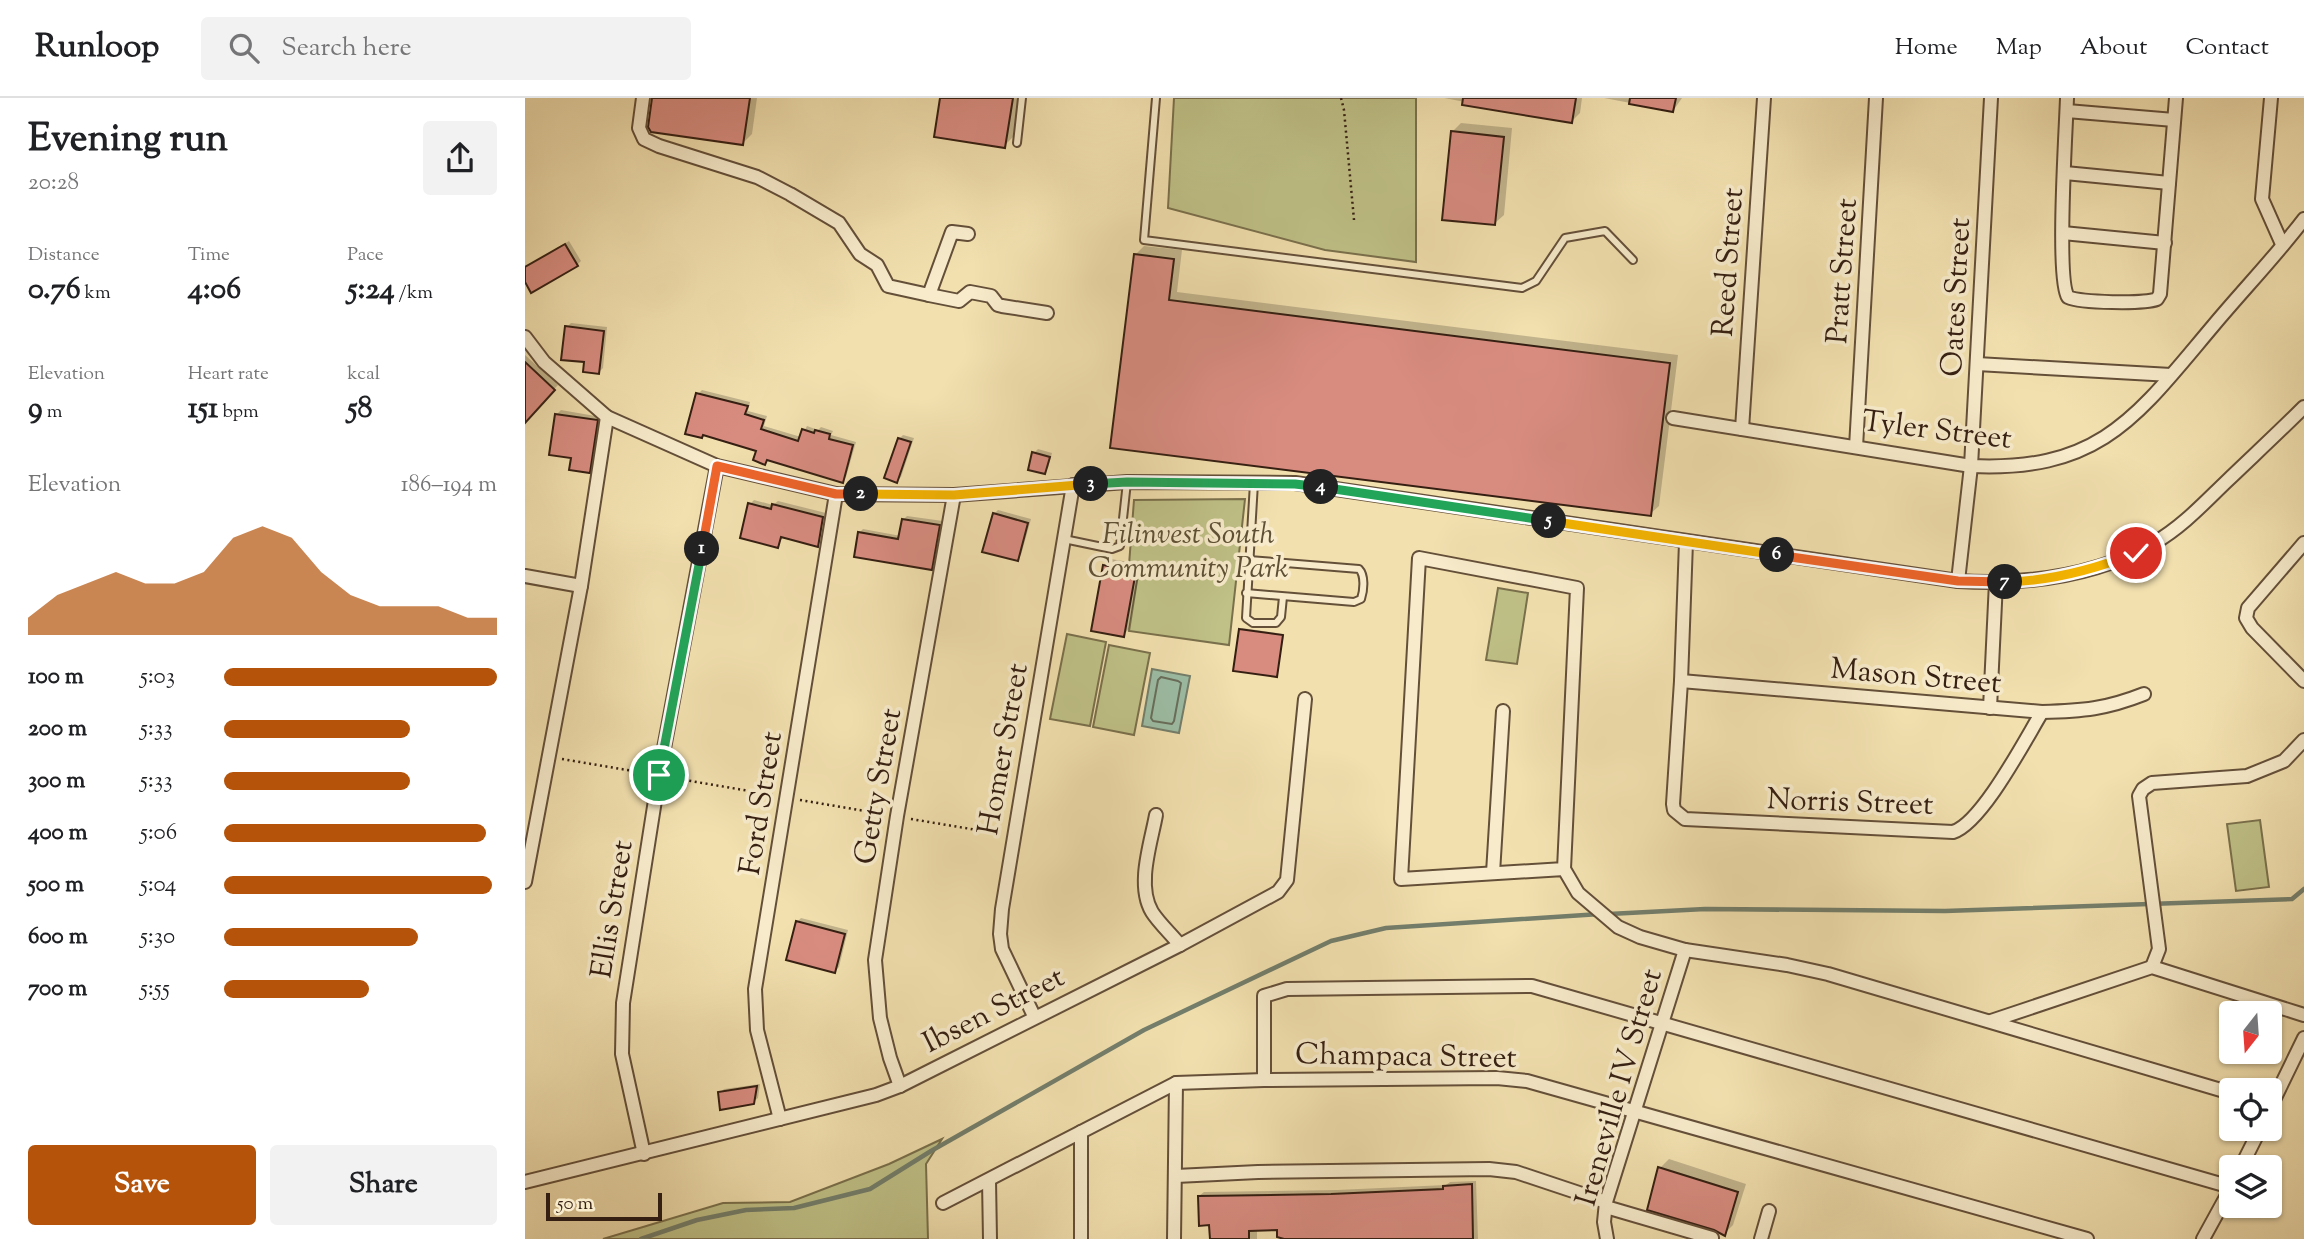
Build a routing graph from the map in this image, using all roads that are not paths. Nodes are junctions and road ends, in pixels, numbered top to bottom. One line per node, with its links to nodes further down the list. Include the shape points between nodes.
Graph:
1 (643, 98): 20 (street, via 639,128 644,139 757,177 790,194 839,223 860,254 877,265 888,286)
2 (1022, 98): 11 (lane)
3 (1156, 98): 19 (lane, via 1143,240 1522,288 1537,281 1565,238 1605,231)
4 (1764, 98): 29 (street, Reed Street)
5 (1877, 98): 30 (street, Pratt Street)
6 (1991, 98): 23 (street, Oates Street)
7 (2176, 98): 10 (street)
8 (2271, 98): 18 (street, via 2262,199)
9 (2067, 105): 10 (street); 12 (street)
10 (2174, 120): 13 (street)
11 (1017, 144)
12 (2065, 173): 13 (street); 15 (street)
13 (2169, 183): 17 (street)
14 (2304, 219): 18 (street, Tyler Street)
15 (2063, 233): 17 (street); 17 (street, via 2063,284 2068,297 2080,300 2157,299)
16 (968, 234): 20 (street, via 952,232)
17 (2165, 243)
18 (2282, 244): 24 (street, Tyler Street)
19 (1633, 260)
20 (929, 295): 21 (street, via 959,301 970,292 991,296 997,305)
21 (1047, 313)
22 (525, 337): 26 (street, via 544,362)
23 (1977, 364): 24 (street); 32 (street, Oates Street)
24 (2171, 375): 32 (street, Tyler Street, via 2131,419 2087,447 2029,466)
25 (2304, 407): 28 (street)
26 (607, 417): 31 (street); 45 (street)
27 (1673, 418): 29 (street, Tyler Street)
28 (2298, 421): 44 (street, via 2190,516 2136,553 2088,570)
29 (1742, 429): 30 (street, Tyler Street)
30 (1856, 447): 32 (street, Tyler Street)
31 (717, 466): 36 (street); 76 (street, Ellis Street, via 659,775 623,1003 622,1054)
32 (1971, 466): 43 (street, Oates Street)
33 (1127, 482): 34 (street); 35 (street); 38 (lane, via 1120,546 1112,549)
34 (1254, 483): 39 (street, via 1295,484); 41 (lane)
35 (1073, 485): 37 (street); 38 (street, Homer Street)
36 (836, 494): 37 (street); 74 (street, Ford Street, via 755,989 757,1030)
37 (954, 495): 71 (street, Getty Street, via 875,960 880,1018)
38 (1065, 539): 64 (street, Homer Street, via 1000,934 1002,948)
39 (1686, 542): 43 (street); 48 (street)
40 (2304, 543): 49 (street, via 2248,608 2246,618)
41 (1249, 560): 46 (lane); 47 (lane, via 1355,568 1363,574 1358,601)
42 (525, 576): 45 (street)
43 (1958, 581): 44 (street)
44 (1996, 582): 52 (street)
45 (581, 586): 59 (street)
46 (1246, 593): 47 (lane); 47 (lane, via 1246,618 1252,622 1279,621)
47 (1283, 597)
48 (1681, 681): 52 (street, Mason Street); 54 (street, Norris Street, via 1672,804 1679,816 1692,821 1953,832 1965,826 1994,791)
49 (2304, 681)
50 (2144, 694): 54 (street, Mason Street, via 2106,708)
51 (1305, 699): 60 (street, Ibsen Street, via 1285,885)
52 (1990, 708): 54 (street, Mason Street)
53 (1503, 711): 58 (street)
54 (2042, 712)
55 (2304, 740): 62 (street, via 2284,761 2247,776 2152,783 2143,789 2139,796 2159,948)
56 (1156, 815): 60 (street, via 1145,894 1151,911)
57 (1564, 869): 58 (street); 58 (street, via 1577,588 1419,558 1401,879); 61 (street, via 1578,893 1618,927)
58 (1493, 873)
59 (525, 882)
60 (1180, 945): 64 (street, Ibsen Street)
61 (1685, 950): 65 (street, via 1828,974); 66 (street, Ireneville IV Street)
62 (2152, 967): 63 (street); 65 (street)
63 (2304, 1015)
64 (1034, 1016): 71 (street, Ibsen Street)
65 (1990, 1021): 72 (street)
66 (1662, 1023): 68 (street, via 1532,986 1287,989 1264,996); 73 (street, Ireneville IV Street); 80 (street)
67 (2304, 1038): 69 (street)
68 (1264, 1080): 70 (street, Champaca Street); 73 (street, Champaca Street, via 1497,1078 1527,1081)
69 (2282, 1082)
70 (1176, 1083): 75 (street, Champaca Street); 77 (street)
71 (900, 1086): 74 (street, Ibsen Street)
72 (2219, 1089)
73 (1635, 1112): 82 (street, Ireneville IV Street); 91 (street, Champaca Street)
74 (780, 1119): 76 (street, Ibsen Street)
75 (1081, 1132): 78 (street, Champaca Street); 87 (street)
76 (644, 1154): 79 (street, Ibsen Street)
77 (1177, 1176): 82 (street, via 1489,1169 1516,1172); 88 (street)
78 (989, 1180): 81 (street, Champaca Street); 86 (street)
79 (525, 1182)
80 (2219, 1184)
81 (943, 1203)
82 (1606, 1204): 85 (street); 89 (street, Ireneville IV Street)
83 (2219, 1209): 92 (street)
84 (1769, 1210): 90 (street)
85 (1712, 1238)
86 (990, 1239)
87 (1081, 1239)
88 (1174, 1239)
89 (1607, 1239)
90 (1763, 1239)
91 (2087, 1239)
92 (2203, 1239)

